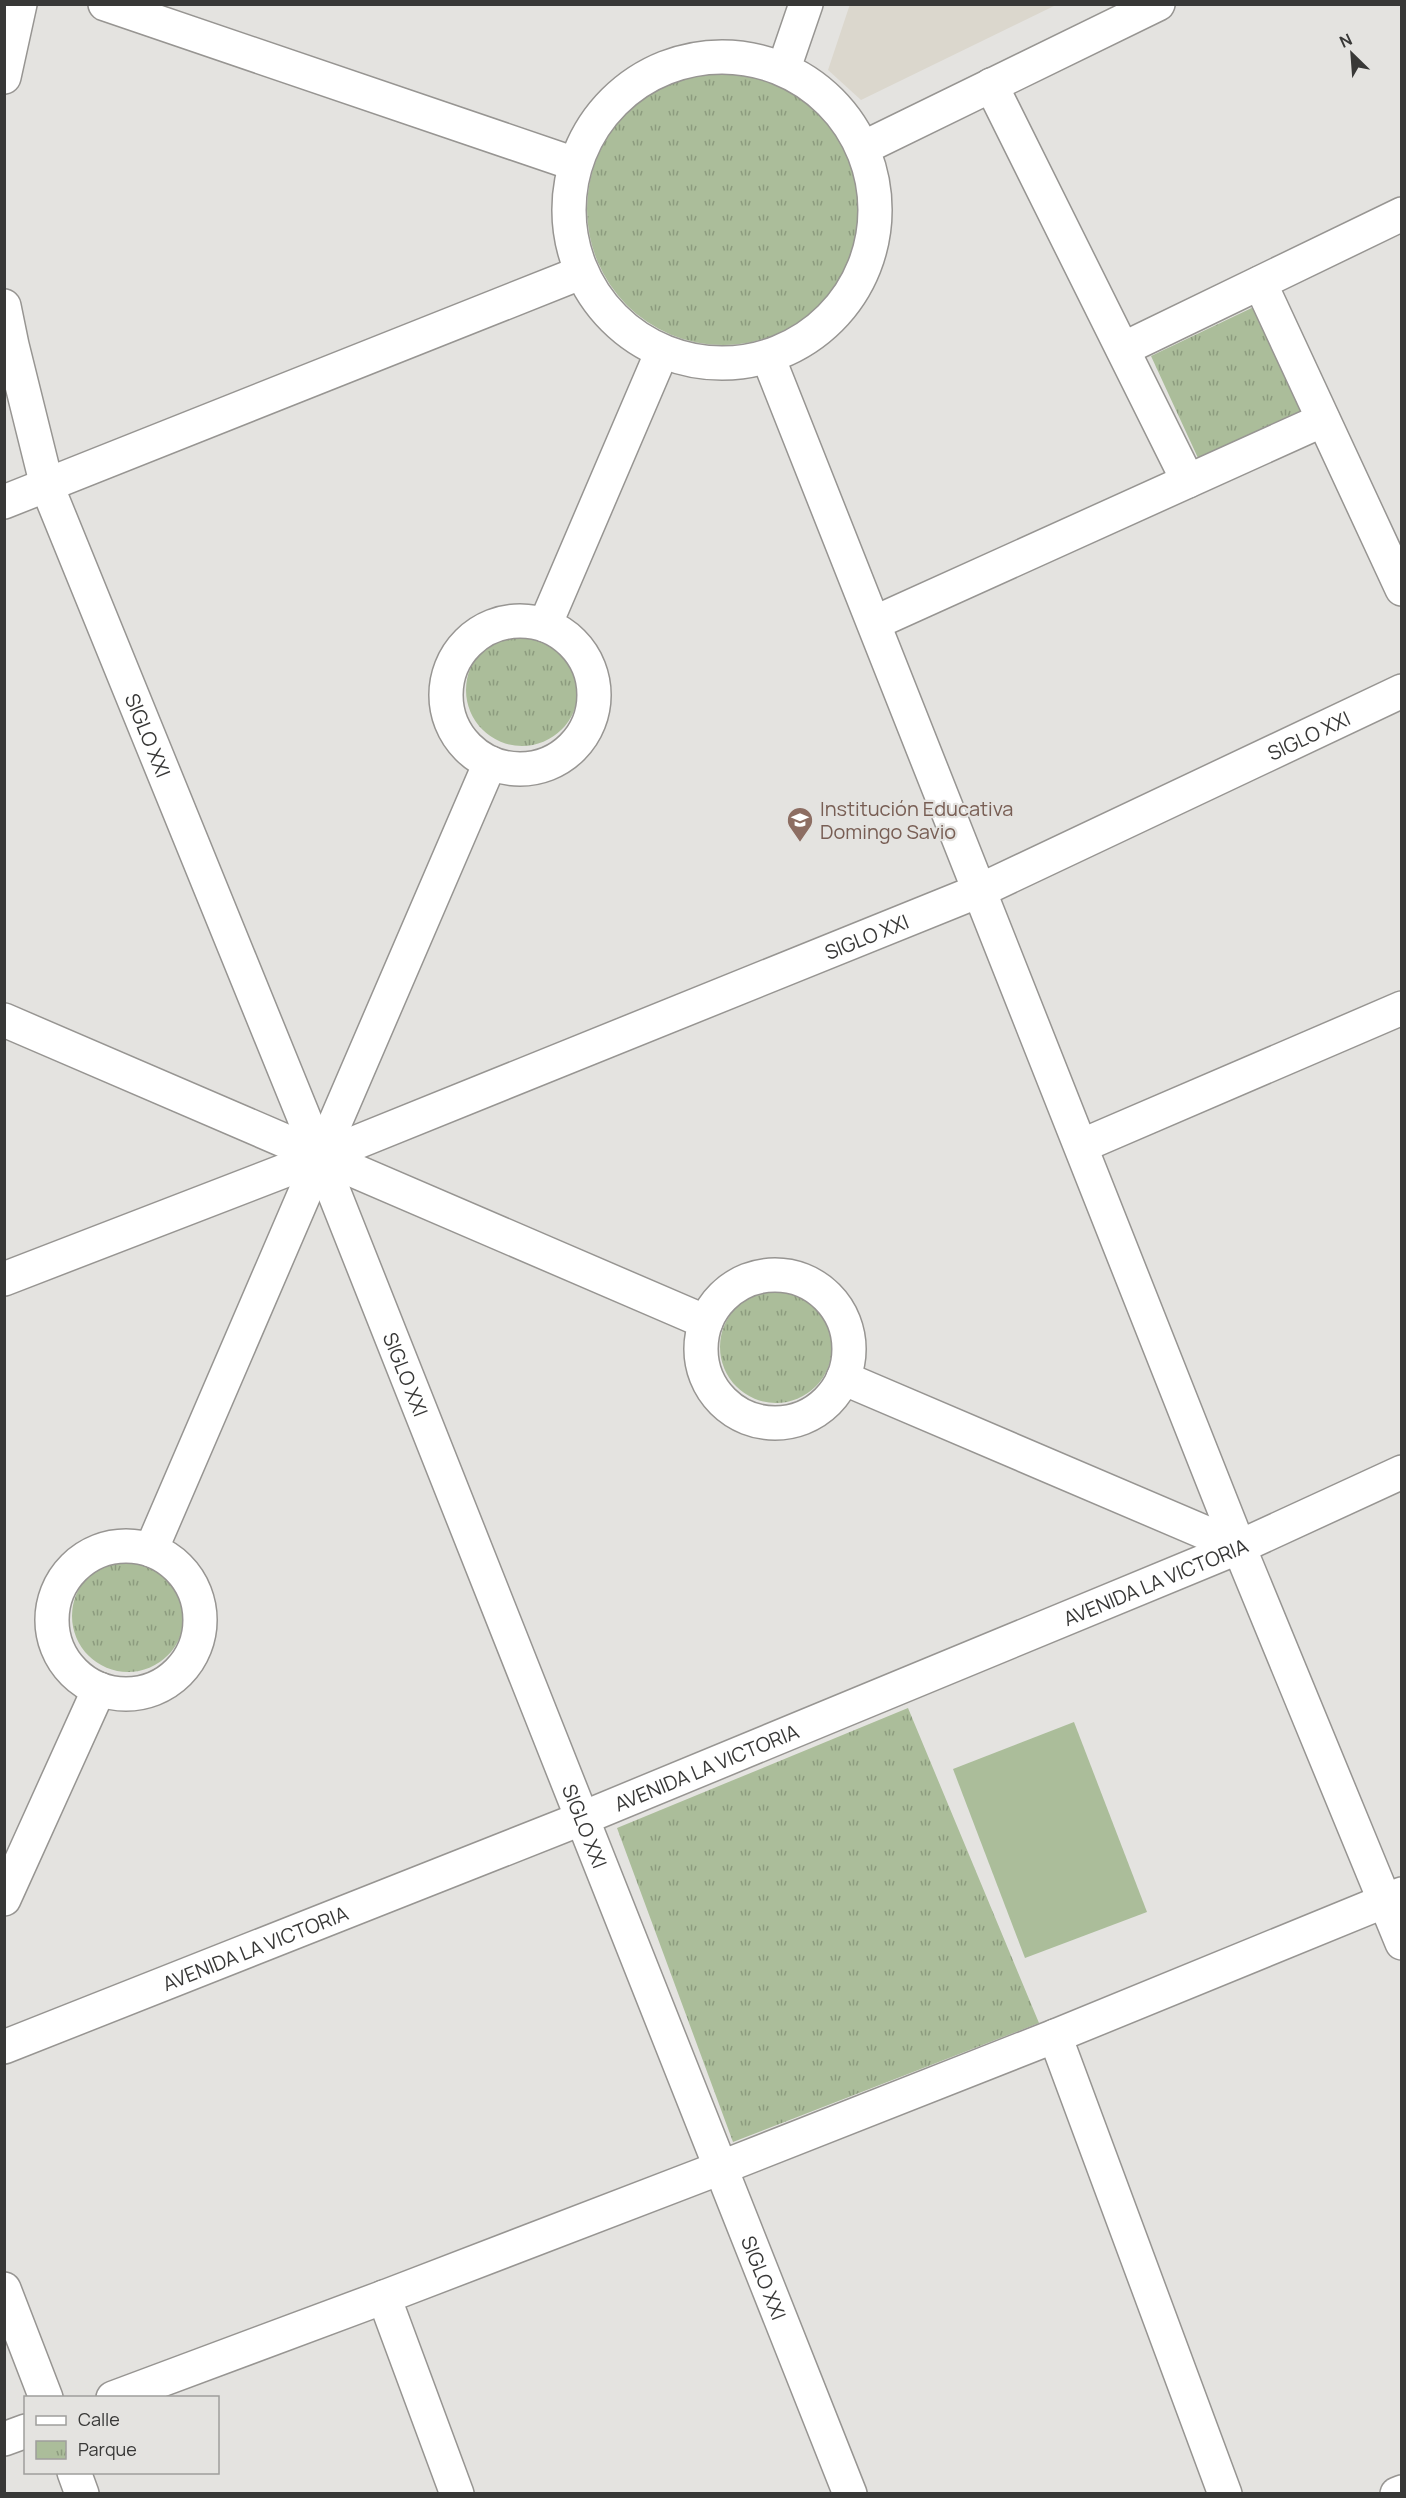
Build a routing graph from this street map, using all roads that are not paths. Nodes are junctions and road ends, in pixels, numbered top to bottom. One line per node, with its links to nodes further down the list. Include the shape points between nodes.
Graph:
1 (20, 4): 6 (street)
2 (105, 4): 9 (street)
3 (806, 4): 5 (street)
4 (1158, 4): 7 (street)
5 (784, 68): 8 (street, via 827,98); 9 (street, via 754,59 712,57 670,65 631,86 597,120)
6 (4, 76)
7 (991, 85): 8 (street); 14 (street)
8 (863, 148): 16 (street, via 871,165 875,206 868,255 845,299 831,314 817,328)
9 (575, 164): 11 (street, via 569,200 570,228)
10 (1401, 214): 12 (street)
11 (580, 273): 15 (street, via 618,322); 19 (street)
12 (1260, 283): 14 (street); 17 (street)
13 (4, 306): 19 (street, SIGLO XXI)
14 (1122, 350): 18 (street)
15 (661, 354): 16 (street, via 698,362 740,363); 23 (street)
16 (768, 357): 22 (street)
17 (1323, 420): 18 (street); 21 (street)
18 (1188, 481): 22 (street)
19 (46, 486): 20 (street); 30 (street, SIGLO XXI)
20 (4, 502)
21 (1401, 589)
22 (874, 623): 26 (street)
23 (545, 625): 25 (street, via 504,622 485,629 468,642 448,678 450,718 473,752); 25 (street, via 562,633 588,664 594,702 590,721 566,753 548,763 510,768)
24 (1401, 691): 26 (street, SIGLO XXI)
25 (490, 763): 30 (street)
26 (981, 890): 29 (street); 30 (street, SIGLO XXI)
27 (1401, 1008): 29 (street)
28 (4, 1020): 30 (street)
29 (1081, 1146): 35 (street)
30 (320, 1157): 31 (street, SIGLO XXI); 32 (street); 36 (street); 38 (street, SIGLO XXI)
31 (4, 1279)
32 (706, 1322): 33 (street, via 701,1350 707,1378 716,1395 746,1418 784,1423 802,1418 820,1408); 33 (street, via 717,1303 752,1279 773,1275 794,1278 830,1299 842,1316 849,1337 849,1358)
33 (843, 1378): 35 (street)
34 (1401, 1472): 35 (street, AVENIDA LA VICTORIA)
35 (1239, 1547): 38 (street, AVENIDA LA VICTORIA); 39 (street)
36 (151, 1550): 37 (street, via 109,1548 73,1568 61,1585 52,1625 57,1646 81,1679); 37 (street, via 169,1559 194,1588 200,1607 196,1645 187,1663 157,1687 118,1694)
37 (99, 1689): 40 (street)
38 (584, 1818): 43 (street, AVENIDA LA VICTORIA); 44 (street, SIGLO XXI)
39 (1393, 1898): 41 (street); 42 (street)
40 (4, 1899)
41 (1401, 1943)
42 (1055, 2036): 44 (street); 55 (street)
43 (4, 2047)
44 (720, 2168): 46 (street); 54 (street, SIGLO XXI)
45 (4, 2289): 47 (street)
46 (384, 2297): 48 (street); 53 (street)
47 (46, 2396)
48 (116, 2396)
49 (24, 2432): 50 (street)
50 (4, 2439)
51 (75, 2474): 52 (street)
52 (82, 2493)
53 (457, 2493)
54 (850, 2493)
55 (1225, 2493)

